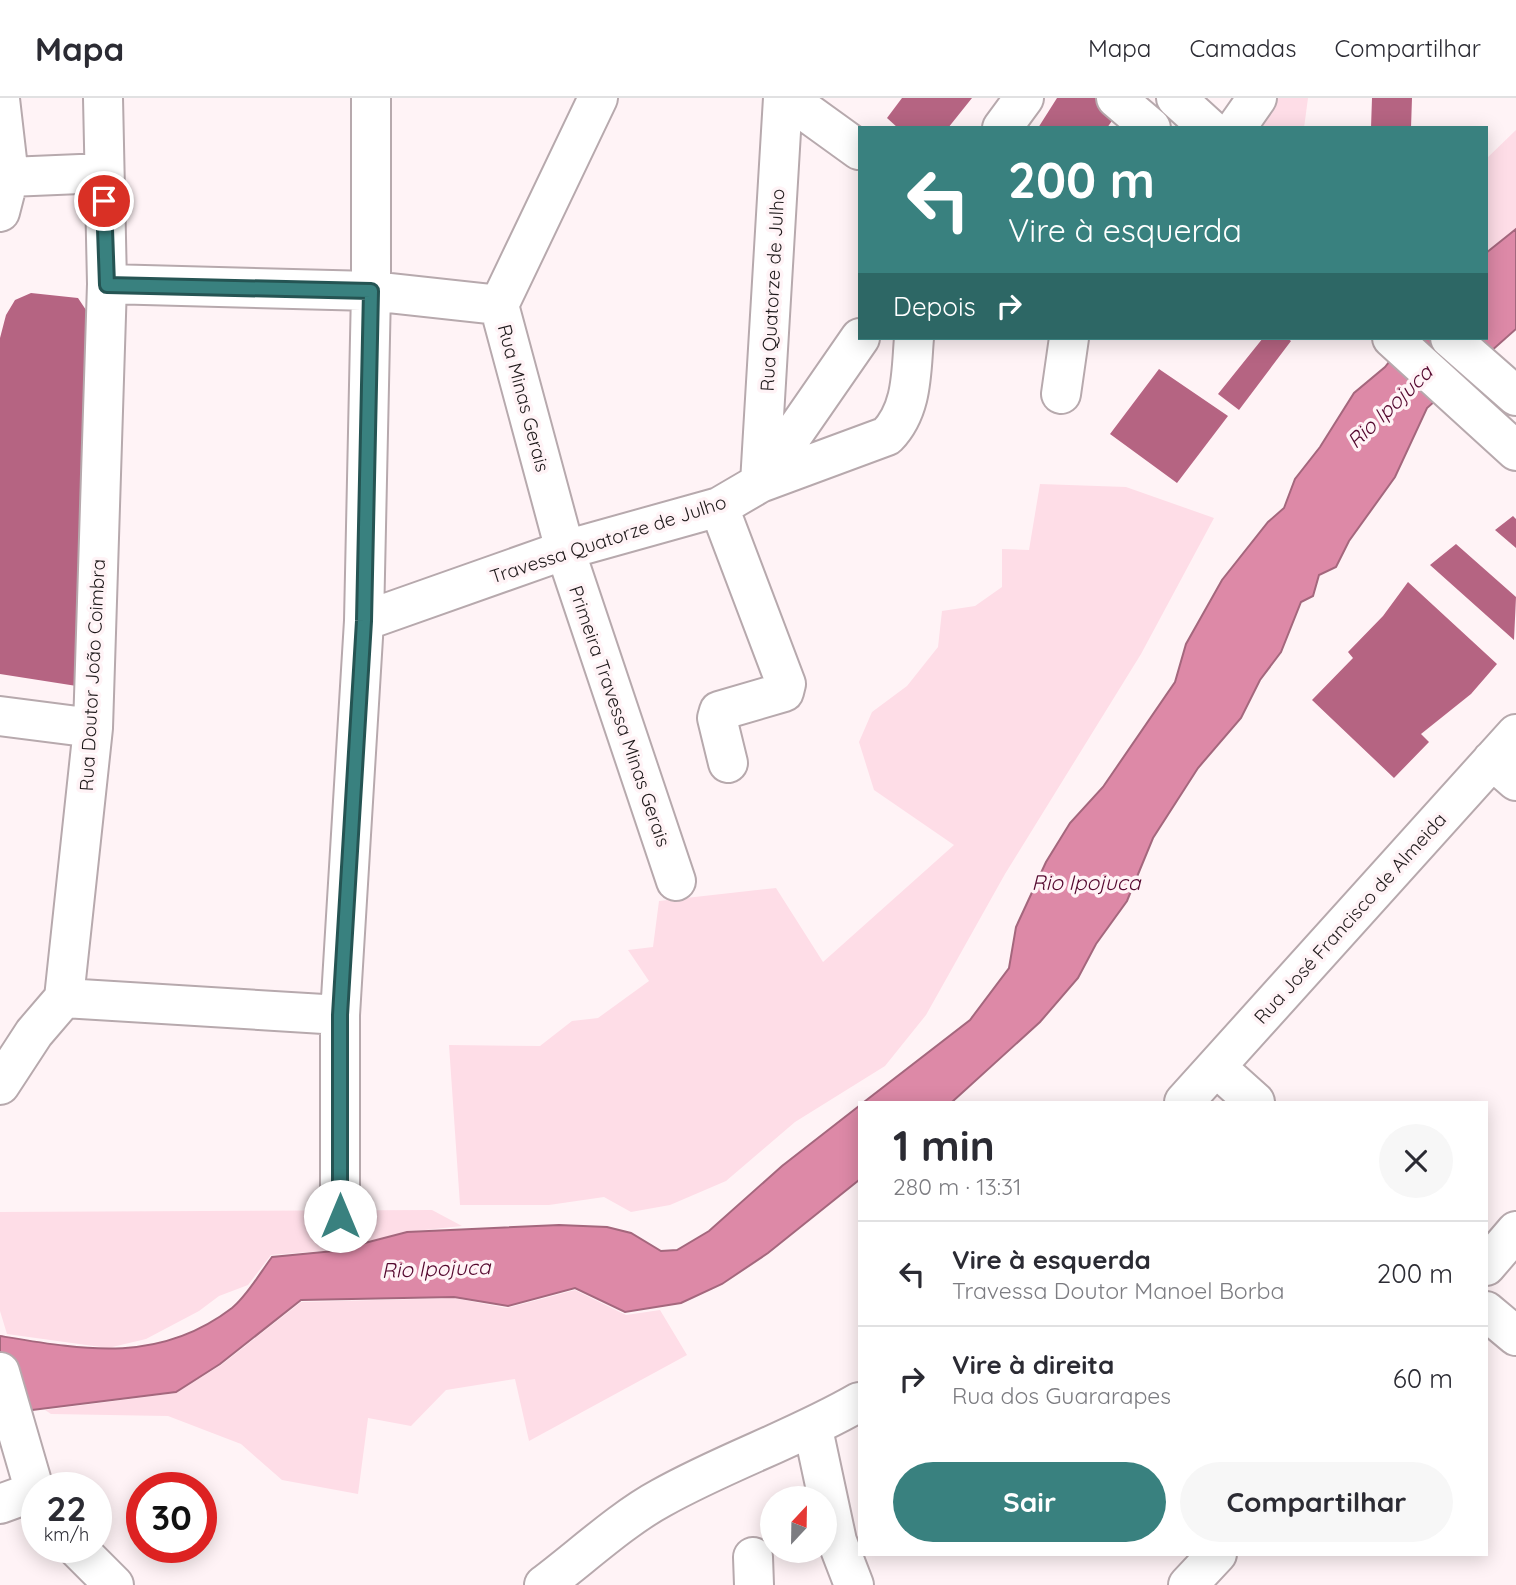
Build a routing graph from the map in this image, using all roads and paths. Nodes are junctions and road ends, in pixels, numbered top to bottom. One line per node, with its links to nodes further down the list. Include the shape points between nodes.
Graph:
1 (103, 98): 15 (street, Rua Doutor João Coimbra)
2 (371, 98): 18 (street)
3 (598, 98): 19 (street, Rua Minas Gerais)
4 (785, 98): 14 (street); 28 (street, Rua Quatorze de Julho)
5 (1024, 98): 10 (street)
6 (1116, 98): 11 (street)
7 (1176, 98): 12 (street)
8 (1257, 98): 13 (street)
9 (0, 99): 16 (street)
10 (1003, 126)
11 (1149, 126)
12 (1207, 126)
13 (1237, 126)
14 (858, 148)
15 (104, 173): 16 (street); 17 (street, Rua Doutor João Coimbra)
16 (4, 195)
17 (107, 285): 18 (street); 33 (street, Rua Doutor João Coimbra)
18 (371, 291): 19 (street); 31 (street)
19 (499, 305): 30 (street, Rua Minas Gerais)
20 (859, 340): 28 (street)
21 (914, 340): 28 (street, Travessa Quatorze de Julho, via 908,398 897,426 887,436)
22 (1069, 340): 25 (street)
23 (1394, 340): 27 (street)
24 (1452, 340): 26 (street)
25 (1061, 394)
26 (1516, 396)
27 (1516, 451)
28 (760, 483): 29 (street, Travessa Quatorze de Julho)
29 (719, 507): 30 (street, Travessa Quatorze de Julho); 35 (street, via 786,684 784,692 719,711)
30 (565, 550): 31 (street, Travessa Quatorze de Julho); 36 (street, Primeira Travessa Minas Gerais)
31 (364, 621): 38 (street)
32 (0, 716): 33 (street)
33 (93, 728): 37 (street, Rua Doutor João Coimbra)
34 (1508, 758): 39 (street, Rua José Francisco de Almeida)
35 (728, 763)
36 (676, 881)
37 (64, 998): 38 (street); 40 (street, via 34,1033)
38 (340, 1015): 43 (street)
39 (1216, 1067): 41 (street, Rua José Francisco de Almeida); 42 (street)
40 (0, 1086)
41 (1185, 1101)
42 (1254, 1101)
43 (340, 1216)
44 (1516, 1231): 45 (street)
45 (1488, 1264)
46 (1488, 1313): 47 (street)
47 (1516, 1336)
48 (0, 1372): 51 (street, via 15,1426)
49 (858, 1403): 50 (street)
50 (813, 1429): 55 (street, via 762,1447 657,1500); 56 (street, via 837,1541)
51 (21, 1480)
52 (1215, 1556): 57 (street)
53 (92, 1563): 54 (street)
54 (114, 1585)
55 (544, 1585)
56 (854, 1585)
57 (1188, 1585)

